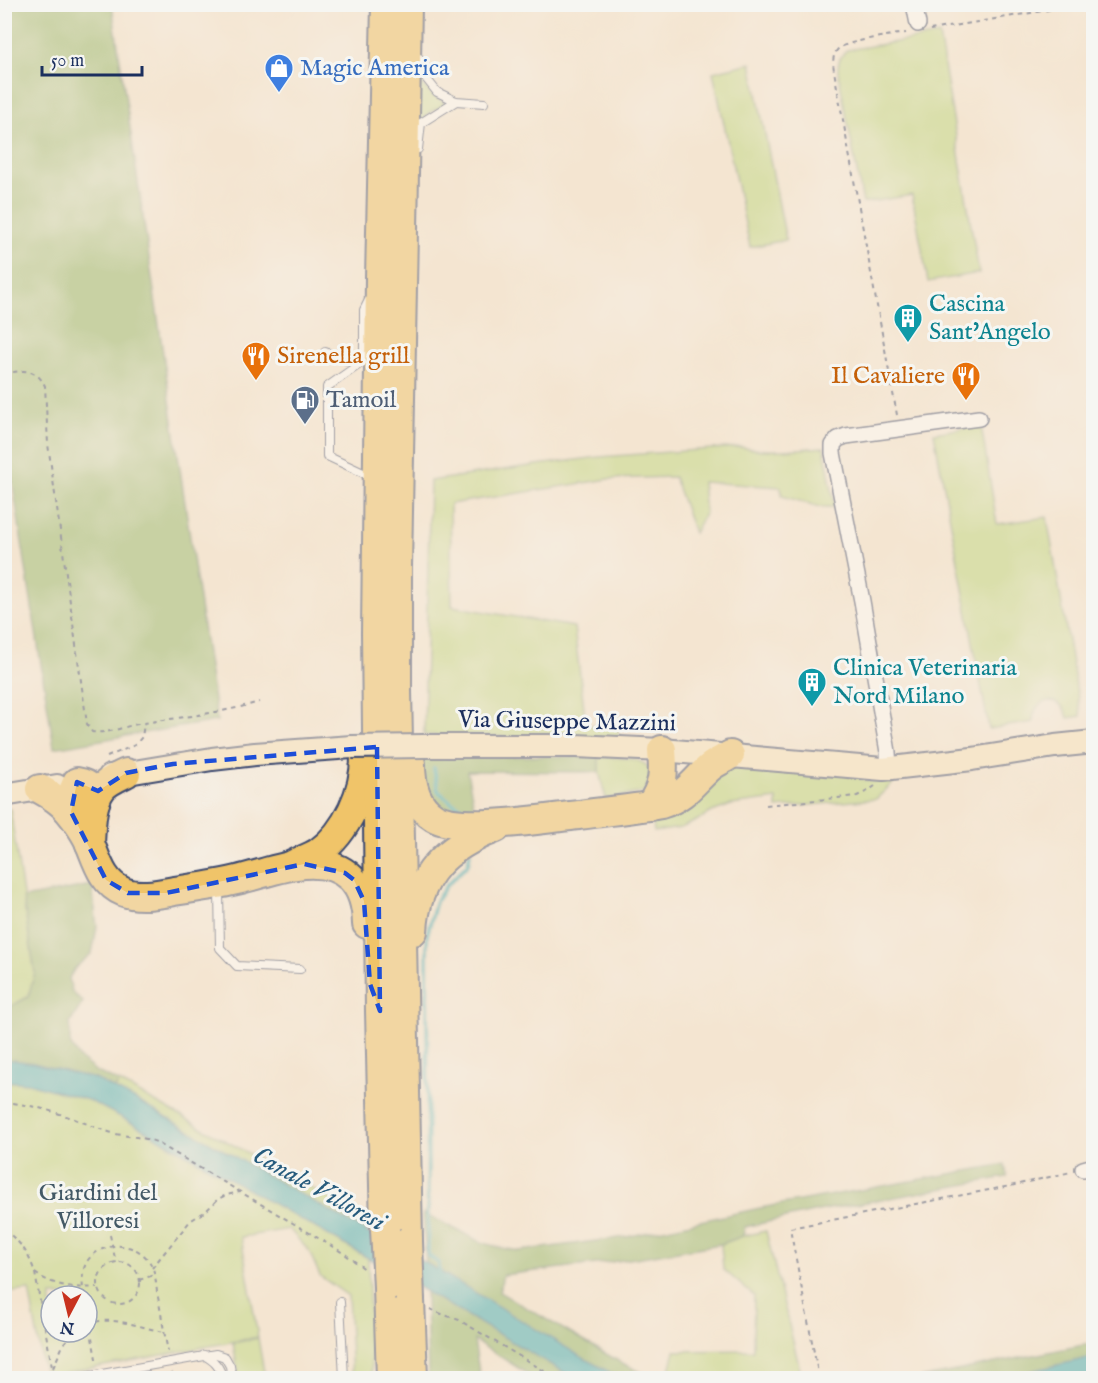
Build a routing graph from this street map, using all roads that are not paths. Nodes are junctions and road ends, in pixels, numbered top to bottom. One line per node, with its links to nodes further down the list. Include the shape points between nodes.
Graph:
1 (914, 4): 3 (street)
2 (403, 10): 8 (highway); 14 (highway, via 409,183 397,556)
3 (918, 24)
4 (418, 52): 5 (lane, via 421,72 437,92)
5 (456, 101): 6 (lane); 7 (lane, via 421,123)
6 (484, 103)
7 (417, 156)
8 (380, 278): 10 (lane, via 364,310); 12 (highway)
9 (325, 352): 10 (lane)
10 (361, 363): 12 (lane, via 327,387 327,456)
11 (979, 418): 20 (street, via 846,436 833,445)
12 (378, 480): 13 (highway)
13 (376, 633): 28 (highway, via 366,698 365,762 358,796 332,840 308,858); 31 (highway)
14 (397, 690): 27 (highway, via 409,700 411,776 425,809 433,817 451,823); 31 (highway)
15 (1094, 742): 16 (street, Via Giuseppe Mazzini)
16 (1055, 746): 17 (street); 20 (street, Via Giuseppe Mazzini)
17 (1094, 747)
18 (670, 750): 19 (street, Via Giuseppe Mazzini); 21 (street, Via Giuseppe Mazzini, bridge, via 352,747 223,758); 25 (highway, via 685,773); 26 (highway, via 662,786)
19 (730, 755): 20 (street, Via Giuseppe Mazzini); 25 (highway, via 711,766)
20 (889, 768)
21 (126, 773): 23 (highway)
22 (40, 789): 23 (highway, via 58,800); 24 (street)
23 (84, 794): 29 (highway, via 93,854 106,880 116,889 128,894 157,894)
24 (4, 795)
25 (681, 796): 26 (highway)
26 (650, 806): 27 (highway)
27 (510, 823): 31 (highway, via 459,845 429,875 415,908 412,992 407,1005)
28 (282, 868): 29 (highway); 31 (highway, via 318,864 354,880 364,902 369,977 374,995)
29 (219, 883): 30 (lane, via 220,948 237,966)
30 (300, 969)
31 (392, 1011): 32 (highway, bridge)
32 (399, 1293): 41 (highway); 42 (highway); 43 (highway)
33 (340, 1302): 40 (lane)
34 (204, 1355): 35 (lane); 38 (lane, via 214,1362); 39 (lane, via 225,1357)
35 (135, 1368): 36 (lane); 37 (lane)
36 (79, 1378)
37 (137, 1378)
38 (222, 1378)
39 (232, 1378)
40 (344, 1378)
41 (385, 1378)
42 (391, 1378)
43 (413, 1378)

